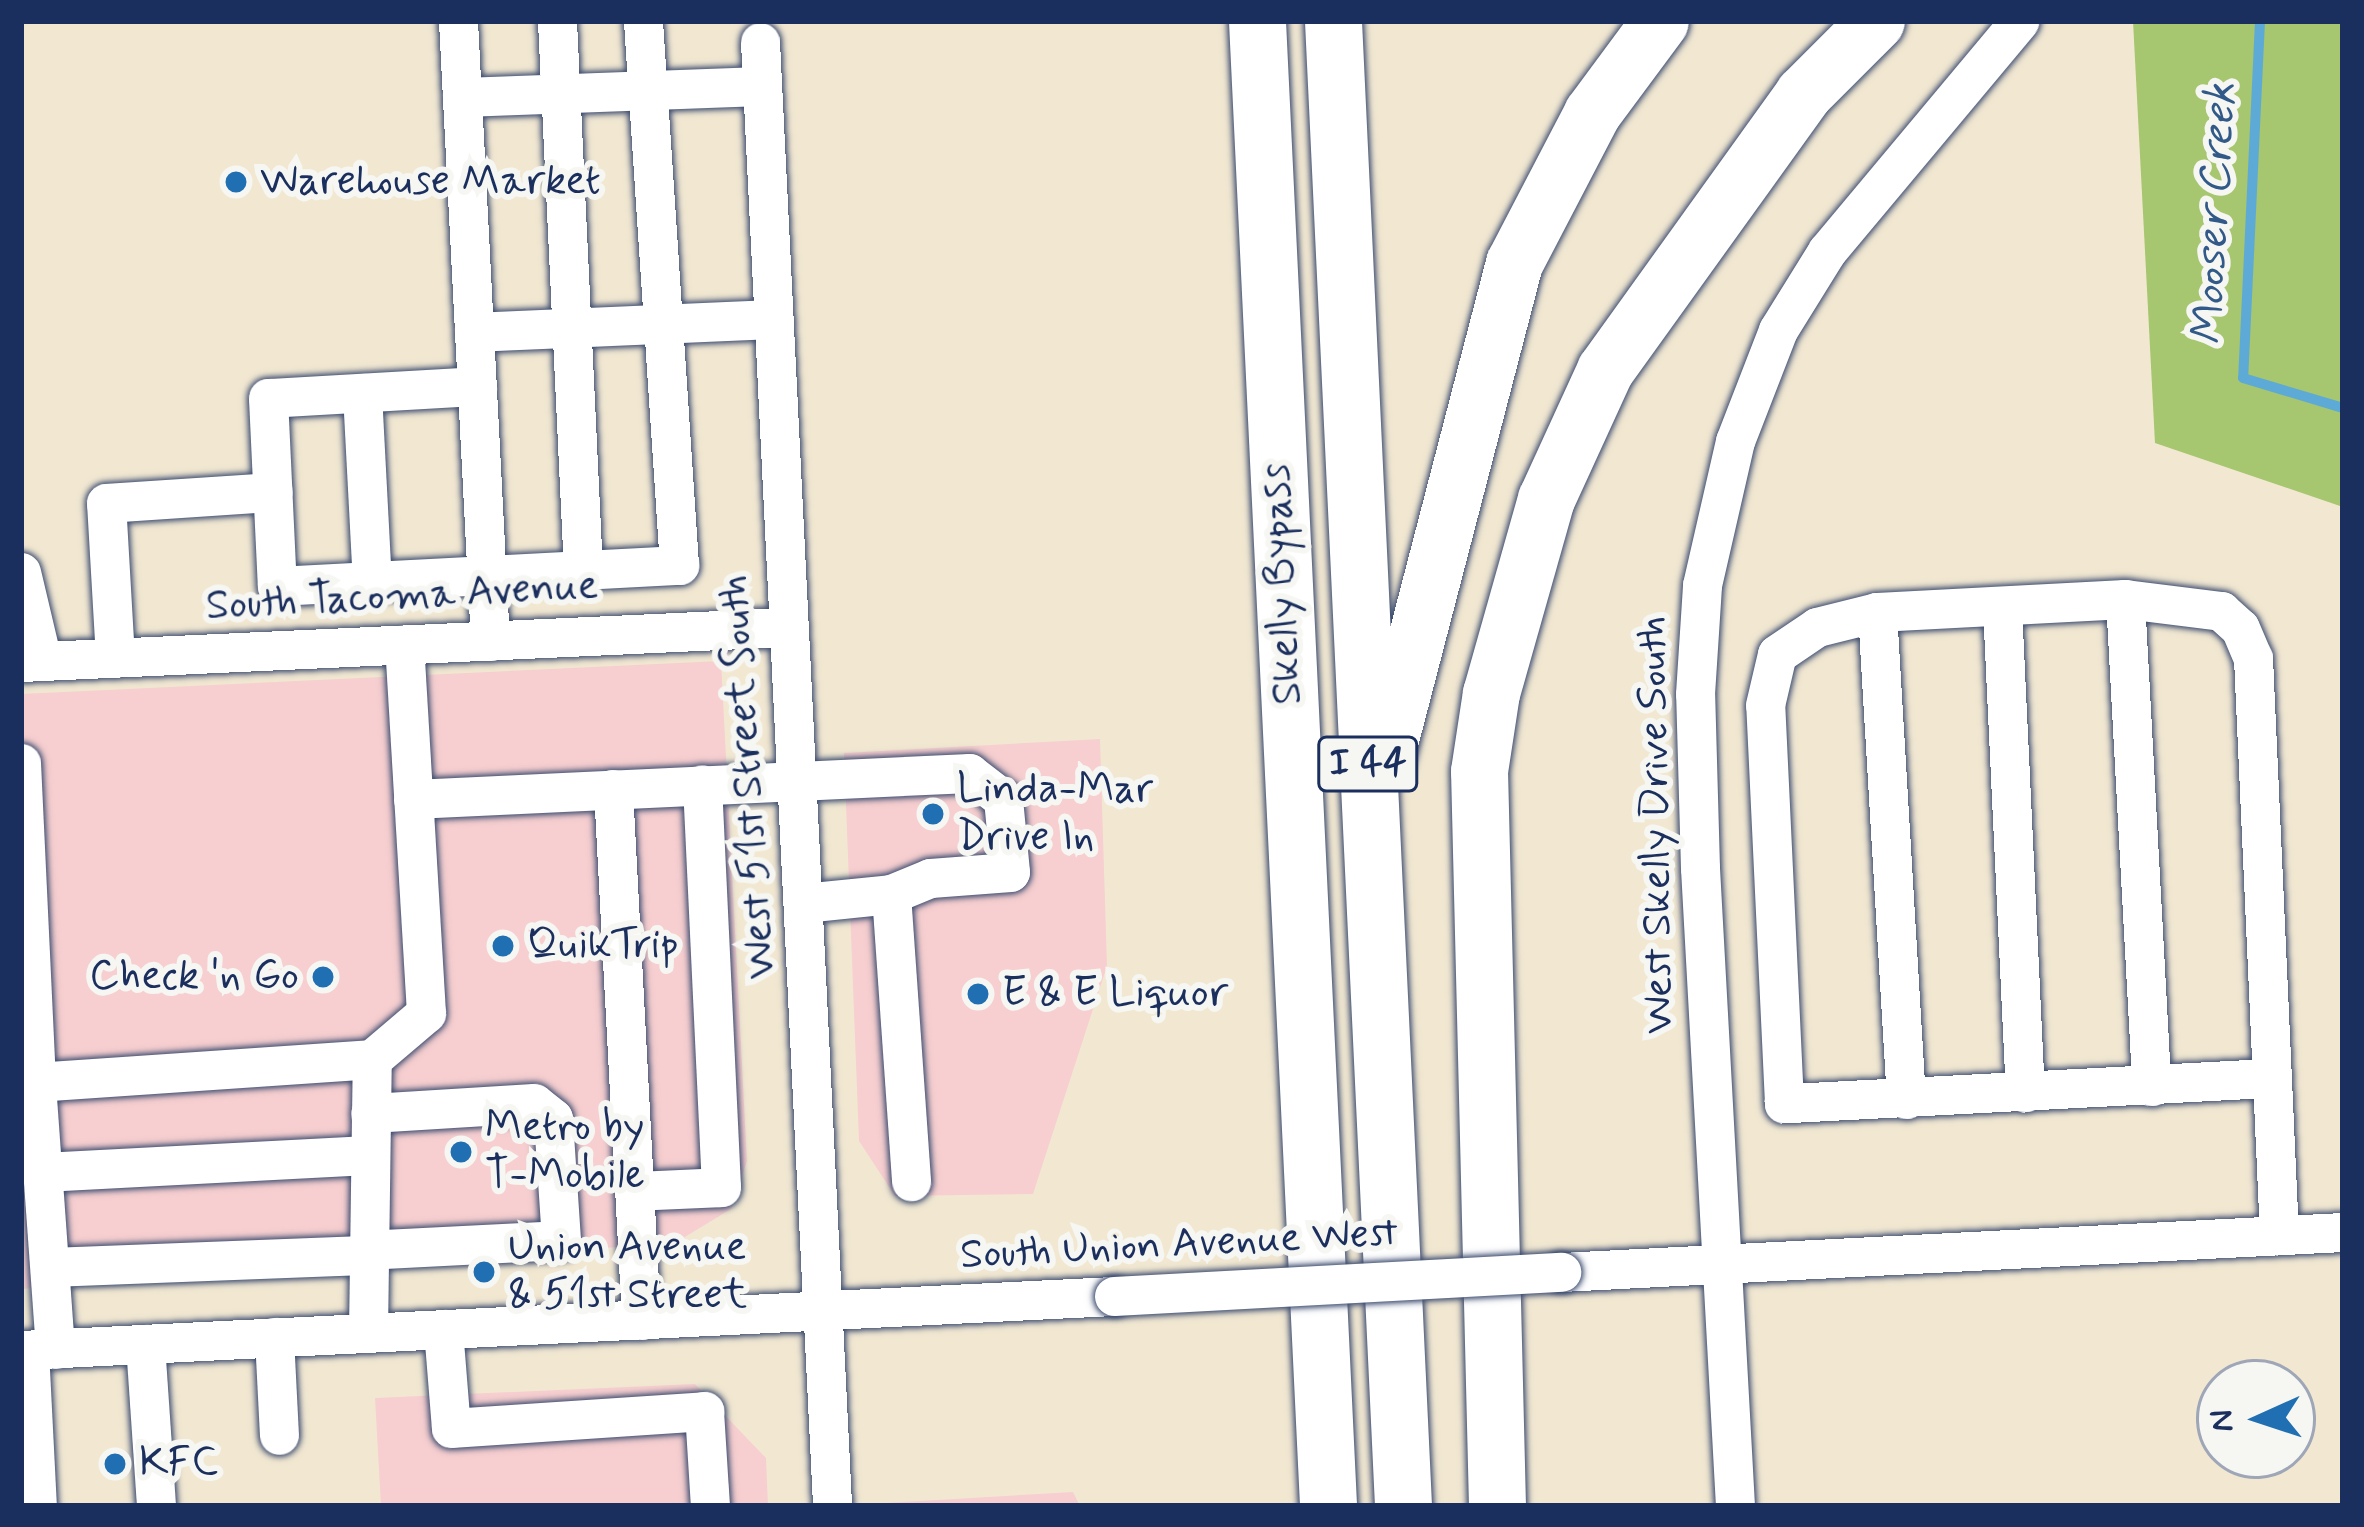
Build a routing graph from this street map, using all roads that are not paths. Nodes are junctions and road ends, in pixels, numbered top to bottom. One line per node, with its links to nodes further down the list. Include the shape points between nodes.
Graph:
1 (458, 21): 13 (street)
2 (557, 21): 12 (street)
3 (643, 21): 11 (street)
4 (1257, 21): 69 (highway, Skelly Bypass / I 44)
5 (1333, 21): 38 (highway, Skelly Bypass / I 44)
6 (1660, 21): 38 (highway, via 1592,113 1514,263)
7 (1876, 21): 71 (highway, via 1803,94 1646,305 1571,434 1491,693 1479,770)
8 (2019, 21): 56 (street, West Skelly Drive South, via 1827,251 1790,310 1735,441 1718,509 1702,585 1695,694)
9 (760, 42): 10 (street, West 51st Street South)
10 (762, 86): 11 (street); 14 (street, West 51st Street South)
11 (646, 91): 12 (street); 15 (street)
12 (561, 93): 13 (street); 16 (street)
13 (462, 97): 17 (street)
14 (771, 319): 15 (street); 28 (street, West 51st Street South)
15 (666, 323): 16 (street); 21 (street, via 679,565)
16 (572, 328): 17 (street); 21 (street)
17 (474, 332): 18 (street)
18 (477, 386): 19 (street); 23 (street)
19 (362, 392): 20 (street, via 268,398); 24 (street)
20 (273, 492): 24 (street, via 277,586); 31 (street, via 106,503)
21 (583, 570): 23 (street)
22 (21, 572): 32 (street)
23 (486, 575): 24 (street); 29 (street)
24 (372, 581)
25 (2126, 599): 26 (street); 42 (street, via 2221,611 2240,628 2253,658); 44 (street)
26 (2002, 607): 27 (street); 45 (street)
27 (1877, 612): 46 (street); 46 (street, via 1817,627 1777,654 1765,704 1784,1103)
28 (787, 627): 29 (street, South Tacoma Avenue); 34 (street, West 51st Street South)
29 (490, 640): 30 (street, South Tacoma Avenue)
30 (404, 645): 31 (street, South Tacoma Avenue); 37 (street)
31 (115, 658): 32 (street, South Tacoma Avenue)
32 (32, 662)
33 (21, 763): 43 (street)
34 (796, 781): 35 (street); 39 (street, via 969,772 1004,799 1010,872 930,878); 40 (street, West 51st Street South)
35 (702, 784): 36 (street); 51 (street, via 721,1186)
36 (614, 790): 37 (street); 51 (street)
37 (413, 799): 41 (street, via 426,1013)
38 (1370, 813): 70 (highway, Skelly Bypass / I 44)
39 (891, 894): 40 (street); 50 (street)
40 (803, 904): 57 (street, West 51st Street South)
41 (372, 1059): 43 (street); 47 (street)
42 (2268, 1078): 44 (street); 53 (street)
43 (37, 1082): 49 (street)
44 (2152, 1086): 45 (street)
45 (2025, 1092): 46 (street)
46 (1906, 1099)
47 (370, 1113): 48 (street); 54 (street, via 534,1103 553,1118 561,1240)
48 (368, 1154): 49 (street); 54 (street)
49 (35, 1157): 55 (street)
50 (911, 1181)
51 (634, 1191): 58 (street)
52 (2343, 1232): 53 (street, South Union Avenue West)
53 (2279, 1235): 56 (street, South Union Avenue West)
54 (364, 1252): 55 (street); 60 (street)
55 (40, 1255): 63 (street)
56 (1717, 1265): 57 (street, South Union Avenue West, bridge); 72 (street, West Skelly Drive South)
57 (826, 1312): 58 (street, South Union Avenue West); 68 (street, West 51st Street South)
58 (640, 1320): 59 (street, South Union Avenue West)
59 (443, 1329): 60 (street, South Union Avenue West); 67 (street, via 451,1428 704,1411)
60 (368, 1332): 61 (street, South Union Avenue West)
61 (274, 1337): 62 (street, South Union Avenue West); 64 (street)
62 (145, 1344): 63 (street, South Union Avenue West); 66 (street)
63 (35, 1350): 65 (street)
64 (279, 1435)
65 (37, 1506)
66 (156, 1506)
67 (710, 1506)
68 (832, 1506)
69 (1328, 1506)
70 (1403, 1506)
71 (1497, 1506)
72 (1735, 1506)

